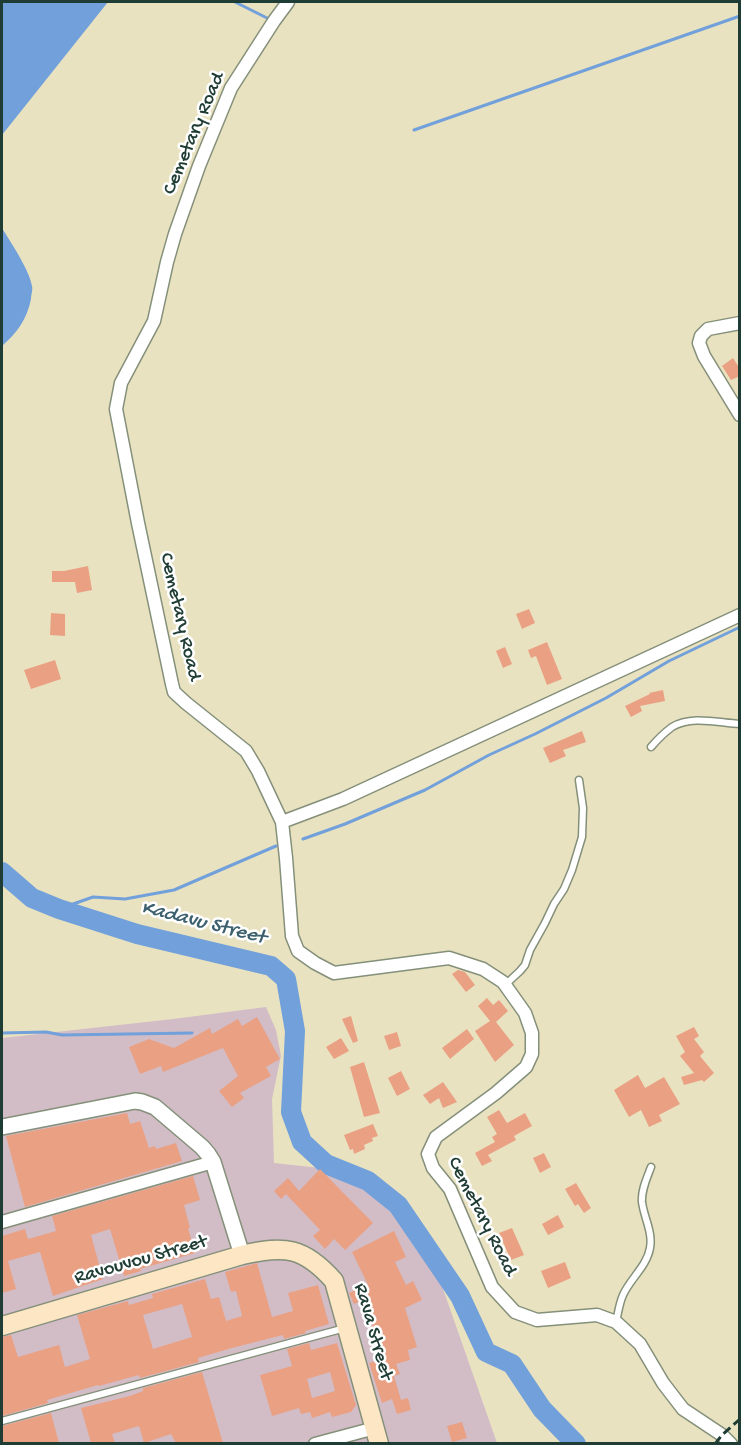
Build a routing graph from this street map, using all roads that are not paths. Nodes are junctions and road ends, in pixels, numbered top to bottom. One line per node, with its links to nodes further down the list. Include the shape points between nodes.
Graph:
1 (288, 2): 8 (street, Cemetary Road, via 231,88 175,234 154,321 121,383 116,409 174,692 246,751)
2 (740, 323): 3 (street, via 708,330 699,343)
3 (740, 415)
4 (740, 615): 8 (street)
5 (740, 724): 6 (lane, via 686,722 673,727)
6 (651, 747)
7 (579, 780): 9 (lane, via 582,837 572,870 525,965)
8 (283, 828): 9 (street, Cemetary Road, via 292,936 298,951 334,974 449,958 483,969)
9 (505, 985): 16 (street, Cemetary Road, via 525,1013 532,1033 532,1054 526,1067 503,1087 436,1137 428,1154 433,1168 450,1188 492,1287 515,1312 537,1320 597,1315)
10 (2, 1127): 11 (street, via 142,1102 163,1113 202,1147)
11 (213, 1162): 13 (street); 15 (street)
12 (651, 1167): 16 (lane, via 642,1195 650,1251 623,1295)
13 (2, 1222)
14 (296, 1252): 15 (main road, Ravouvou Street, via 266,1249); 18 (main road, Rava Street, via 334,1281)
15 (242, 1255): 17 (main road, Ravouvou Street)
16 (616, 1322): 22 (street, via 640,1344 683,1409)
17 (2, 1326)
18 (347, 1327): 19 (lane); 20 (main road, Rava Street)
19 (2, 1421)
20 (377, 1436): 21 (street)
21 (315, 1443)
22 (731, 1443)

